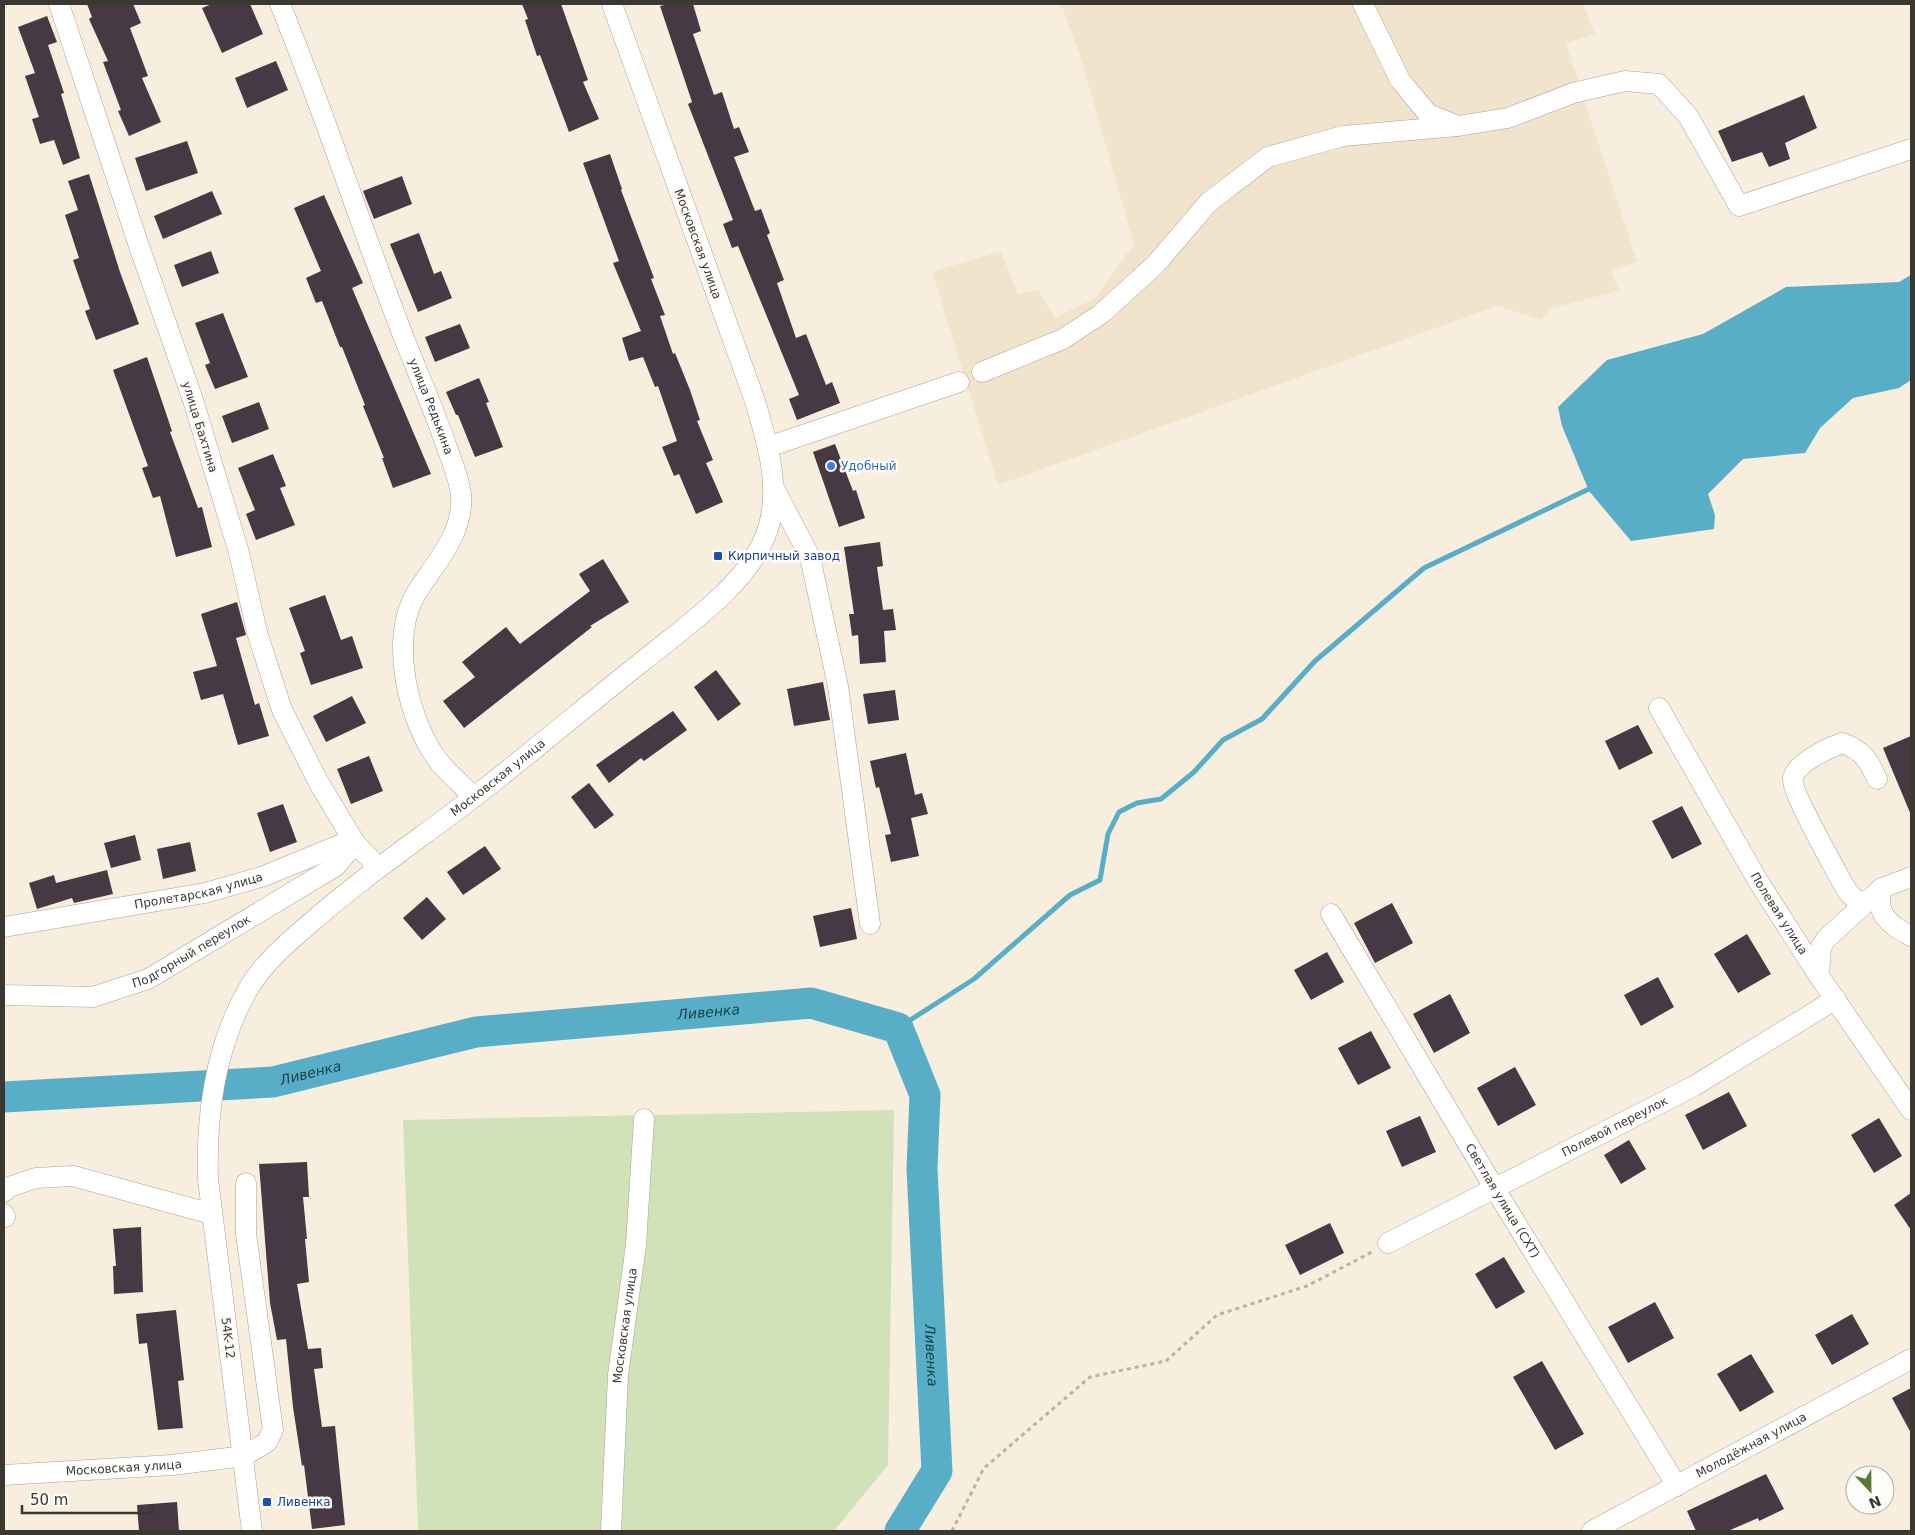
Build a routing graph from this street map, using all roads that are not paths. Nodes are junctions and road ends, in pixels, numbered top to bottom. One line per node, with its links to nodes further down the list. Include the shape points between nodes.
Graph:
1 (59, 4): 14 (street, улица Бахтина, via 193,400 239,553 257,632 282,710 319,783)
2 (280, 4): 13 (street, улица Редькина, via 454,467 461,496 458,523 406,615 403,654 413,710 425,735 440,763)
3 (612, 4): 9 (street, Московская улица, via 755,401)
4 (1363, 4): 5 (street, via 1400,80 1428,114)
5 (1458, 126): 6 (street, via 1508,118 1573,92 1625,80 1659,84 1688,116 1738,206); 7 (street, via 1343,136 1268,157 1209,202 1155,265 1101,314 1063,340)
6 (1911, 149)
7 (982, 372)
8 (959, 382): 9 (street)
9 (768, 447): 10 (street, Московская улица)
10 (774, 488): 13 (street, Московская улица, via 765,537 754,558 736,580 696,618); 20 (street, Московская улица, via 810,557 836,677)
11 (1659, 708): 23 (street, Полевая улица, via 1758,881)
12 (1877, 779): 18 (street, via 1866,756 1842,743 1818,754 1793,777 1796,796 1846,891 1856,900)
13 (474, 796): 15 (street, Московская улица)
14 (355, 843): 15 (street); 21 (street, Пролетарская улица, via 330,848 264,876 206,893); 24 (street, Подгорный переулок, via 336,866 148,979 93,997)
15 (378, 868): 28 (street, Московская улица, via 285,944 252,983 229,1030 217,1065)
16 (1911, 877): 17 (street)
17 (1882, 888): 18 (street); 22 (street, via 1880,910 1895,927)
18 (1865, 902): 23 (street, via 1826,939 1819,957)
19 (1331, 914): 30 (street, Светлая улица (СХТ))
20 (870, 924)
21 (4, 927)
22 (1911, 936)
23 (1819, 976): 25 (street, Полевая улица)
24 (4, 995)
25 (1836, 999): 26 (street, Полевая улица); 30 (street, Полевой переулок, via 1694,1086)
26 (1911, 1110)
27 (644, 1119): 39 (street, Московская улица, via 636,1246 618,1375)
28 (207, 1144): 32 (street, 54K-12)
29 (246, 1183): 35 (street, via 246,1234 273,1430 267,1442)
30 (1495, 1189): 33 (street, Полевой переулок); 37 (street, Светлая улица (СХТ))
31 (4, 1192): 32 (street, via 9,1187 36,1178 73,1176)
32 (212, 1214): 35 (street, 54K-12)
33 (1388, 1243)
34 (1911, 1359): 37 (street, Молодёжная улица)
35 (244, 1456): 36 (street, Московская улица, via 172,1465); 38 (street, 54K-12)
36 (4, 1475)
37 (1677, 1486): 40 (street, Молодёжная улица)
38 (252, 1531)
39 (610, 1531)
40 (1592, 1531)

